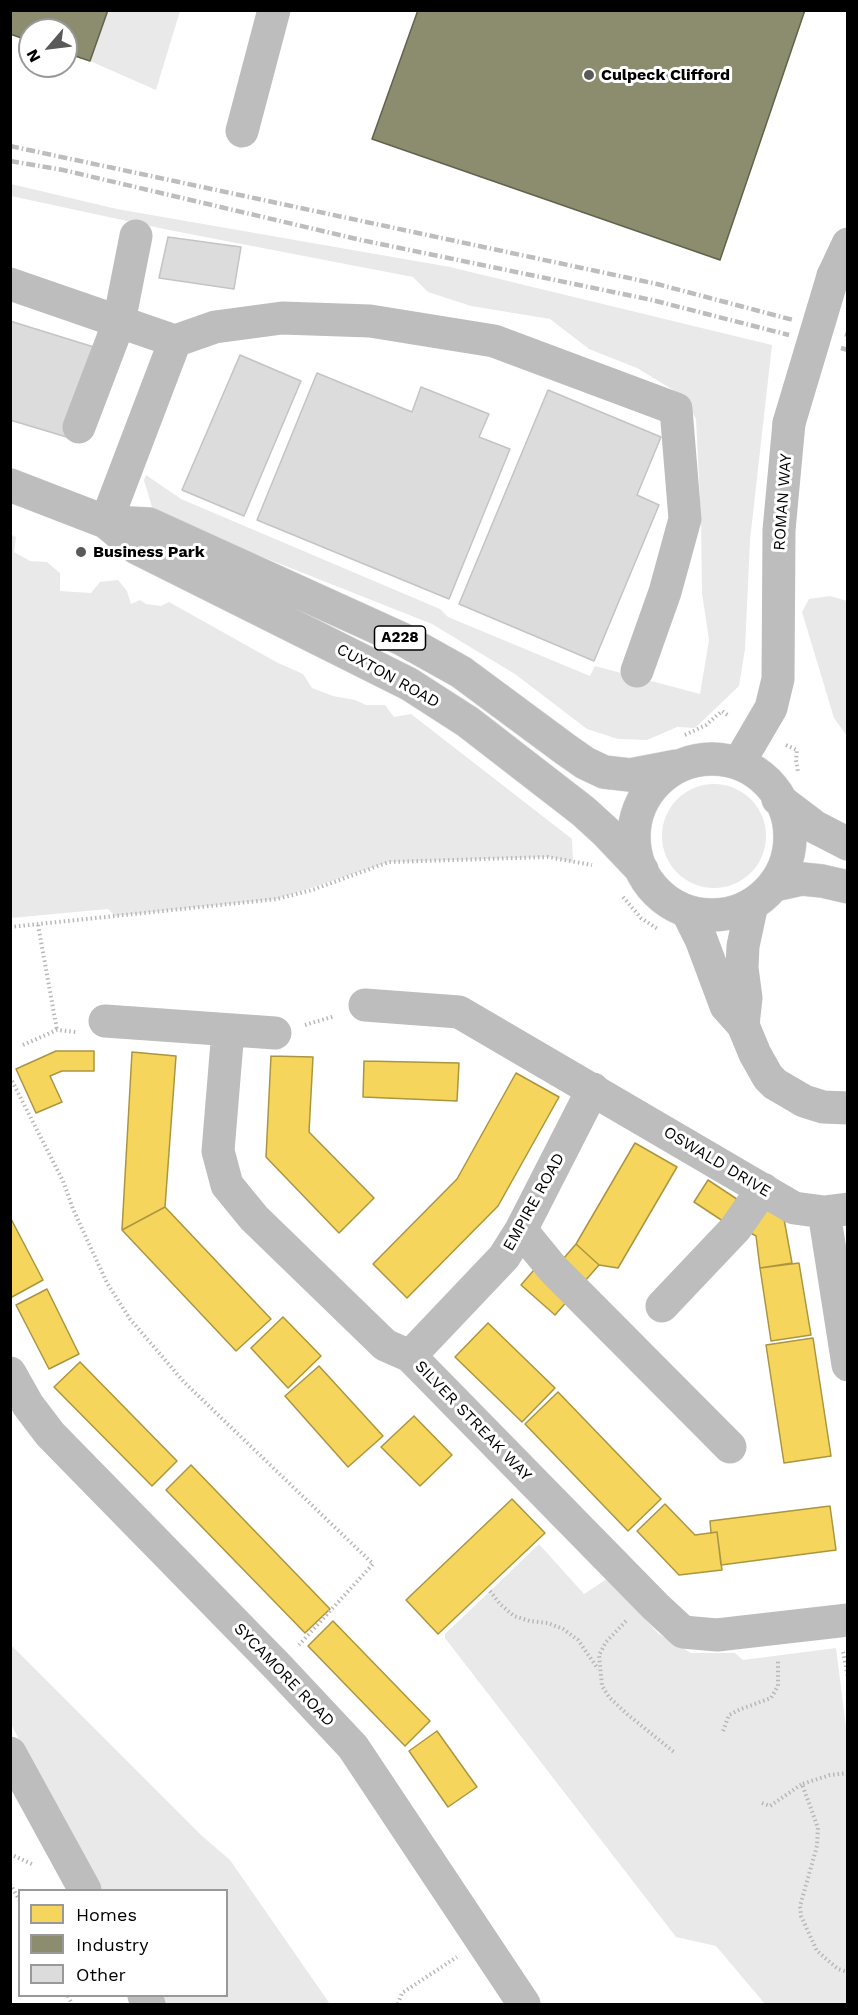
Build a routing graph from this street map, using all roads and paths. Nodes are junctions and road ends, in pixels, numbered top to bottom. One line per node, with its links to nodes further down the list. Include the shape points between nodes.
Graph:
1 (274, 10): 2 (street)
2 (242, 131)
3 (136, 236): 6 (street)
4 (848, 244): 12 (street, ROMAN WAY, bridge, via 833,276 789,423 779,530 778,679 773,702)
5 (10, 284): 6 (street)
6 (119, 322): 7 (street); 8 (street)
7 (175, 341): 10 (street); 11 (street, via 215,327 282,318 370,321 494,341 676,409 685,519)
8 (80, 427)
9 (10, 485): 10 (street, CUXTON ROAD / A228)
10 (106, 522): 13 (street, CUXTON ROAD / A228, via 149,524 402,639 471,678 565,749 604,772 630,775); 18 (street, CUXTON ROAD / A228, via 136,548 409,684 499,744 590,816)
11 (637, 671)
12 (759, 731): 13 (path, via 722,711); 14 (street, ROMAN WAY); 15 (path, via 797,750)
13 (679, 751): 14 (street); 18 (street, via 638,813)
14 (740, 761): 15 (street, via 769,785)
15 (789, 788): 16 (street, via 815,827); 20 (street, via 787,861)
16 (848, 844)
17 (594, 865): 22 (path, via 548,857 389,862 277,899)
18 (630, 880): 21 (street, via 648,882 665,900); 24 (path, via 641,918)
19 (848, 887): 20 (street, via 802,879)
20 (764, 895): 21 (street, via 736,912 716,916); 27 (street, via 743,946)
21 (688, 913): 27 (street, via 726,1006)
22 (38, 925): 23 (path); 30 (path, via 57,1030)
23 (10, 927)
24 (663, 933)
25 (364, 1005): 29 (path); 32 (street, OSWALD DRIVE, via 459,1012)
26 (105, 1020): 28 (street)
27 (743, 1025): 33 (street, via 763,1070 775,1084 813,1104)
28 (228, 1030): 29 (street); 38 (street, SILVER STREAK WAY, via 218,1151 227,1185 254,1218 385,1345)
29 (275, 1032)
30 (23, 1045)
31 (10, 1077): 46 (path, via 63,1181 106,1283 130,1319 184,1382 373,1564)
32 (593, 1089): 34 (street, OSWALD DRIVE); 36 (street, EMPIRE ROAD)
33 (848, 1108)
34 (763, 1189): 35 (street, OSWALD DRIVE, via 794,1208); 37 (street, via 735,1229)
35 (836, 1211): 39 (street)
36 (521, 1230): 38 (street, EMPIRE ROAD, via 504,1257); 41 (street, via 552,1269)
37 (662, 1306)
38 (410, 1356): 44 (street, SILVER STREAK WAY, via 683,1632 717,1635)
39 (848, 1365)
40 (10, 1373): 46 (street, SYCAMORE ROAD, via 50,1434)
41 (730, 1447)
42 (490, 1591): 47 (path, via 514,1616 563,1629 578,1640)
43 (632, 1617): 47 (path, via 606,1642 599,1655)
44 (848, 1620)
45 (778, 1655): 48 (path, via 778,1686 771,1698 729,1716)
46 (278, 1667): 57 (street, SYCAMORE ROAD, via 353,1748)
47 (600, 1671): 49 (path, via 602,1686 609,1697)
48 (723, 1731)
49 (674, 1752)
50 (10, 1754): 55 (street)
51 (848, 1773): 52 (path)
52 (802, 1784): 53 (path, via 770,1806); 58 (path, via 818,1828 801,1916 817,1951 838,1969)
53 (762, 1803)
54 (10, 1884): 56 (path)
55 (84, 1889)
56 (18, 1898)
57 (482, 1941): 59 (path, via 402,1993); 60 (street, SYCAMORE ROAD)
58 (848, 1972)
59 (398, 2004)
60 (524, 2004)

